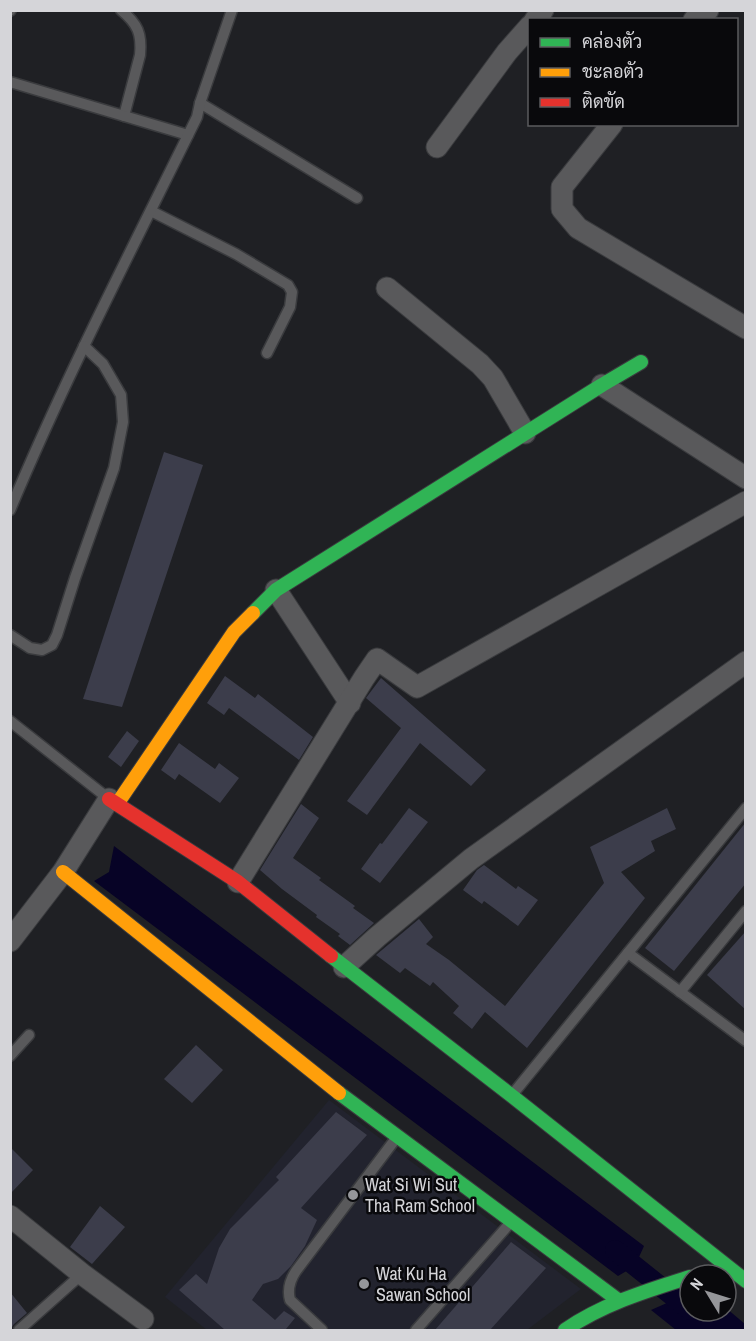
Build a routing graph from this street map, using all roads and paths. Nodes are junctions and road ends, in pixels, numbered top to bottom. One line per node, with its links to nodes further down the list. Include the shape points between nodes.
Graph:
1 (121, 10): 6 (lane, via 135,24 141,46)
2 (231, 10): 5 (lane)
3 (528, 28): 9 (street)
4 (10, 82): 6 (lane)
5 (200, 104): 8 (lane); 10 (lane)
6 (124, 116): 8 (lane)
7 (610, 126): 13 (street, via 562,187 562,209 578,228)
8 (188, 135): 11 (lane)
9 (437, 147)
10 (357, 198)
11 (151, 211): 14 (lane); 15 (lane, via 288,285 292,292 290,307)
12 (387, 288): 18 (street, via 480,364 493,378)
13 (746, 328)
14 (84, 346): 21 (lane); 23 (lane, via 103,364 121,395 123,422 114,468 52,645 42,650 30,648)
15 (267, 352)
16 (641, 362): 17 (street)
17 (602, 385): 18 (street); 19 (street)
18 (525, 433): 22 (street)
19 (746, 478)
20 (746, 502): 25 (street, via 417,687 377,659)
21 (10, 510)
22 (276, 590): 25 (street); 27 (street, via 234,632)
23 (10, 636)
24 (746, 662): 34 (street, via 471,859)
25 (350, 703): 30 (street)
26 (10, 721): 27 (lane)
27 (113, 801): 29 (street); 30 (street)
28 (746, 808): 33 (lane)
29 (63, 872): 32 (street); 40 (street)
30 (238, 882): 34 (street)
31 (746, 911): 35 (lane)
32 (10, 941)
33 (628, 953): 35 (lane); 39 (lane)
34 (344, 967): 39 (street)
35 (680, 992): 37 (lane)
36 (28, 1035): 38 (lane)
37 (746, 1041)
38 (10, 1056)
39 (512, 1096): 43 (street)
40 (398, 1136): 42 (street); 49 (lane, via 290,1282 290,1299)
41 (10, 1216): 44 (street)
42 (512, 1221): 46 (street); 50 (lane)
43 (702, 1263)
44 (82, 1274): 47 (street); 48 (lane)
45 (678, 1281): 46 (street)
46 (618, 1300): 51 (street)
47 (143, 1319)
48 (19, 1330)
49 (322, 1330)
50 (416, 1330)
51 (565, 1330)

